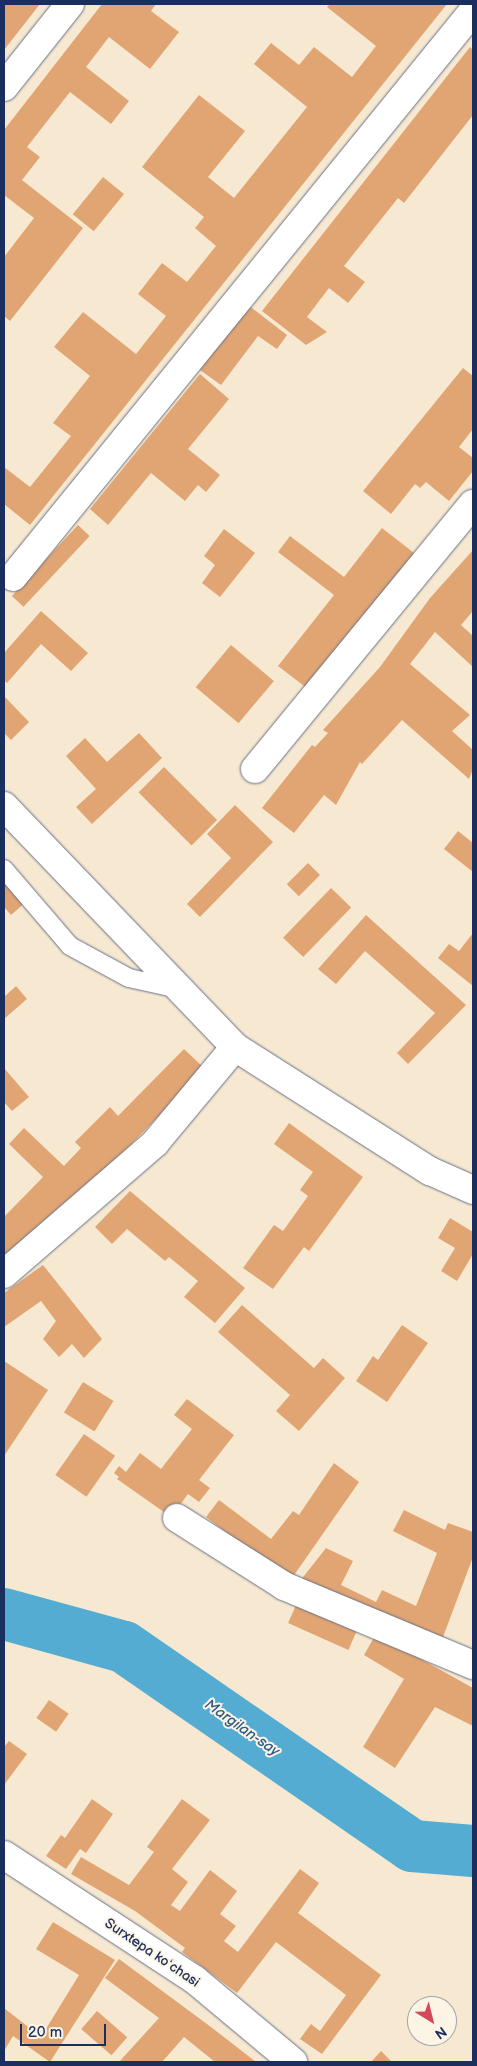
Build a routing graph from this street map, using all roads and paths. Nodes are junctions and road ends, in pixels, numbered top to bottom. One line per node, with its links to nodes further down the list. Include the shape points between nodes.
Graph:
1 (70, 4): 3 (street)
2 (473, 11): 5 (street)
3 (4, 87)
4 (473, 504): 6 (street)
5 (13, 577)
6 (255, 770)
7 (4, 806): 9 (street)
8 (4, 869): 9 (lane, via 70,946 129,978)
9 (180, 989): 10 (street)
10 (235, 1047): 11 (street, via 430,1171); 12 (street, via 155,1143)
11 (473, 1190)
12 (4, 1274)
13 (177, 1518): 14 (street, via 284,1586)
14 (473, 1665)
15 (4, 1854): 16 (street, Surxtepa koʻchasi, via 195,1980)
16 (293, 2062)

